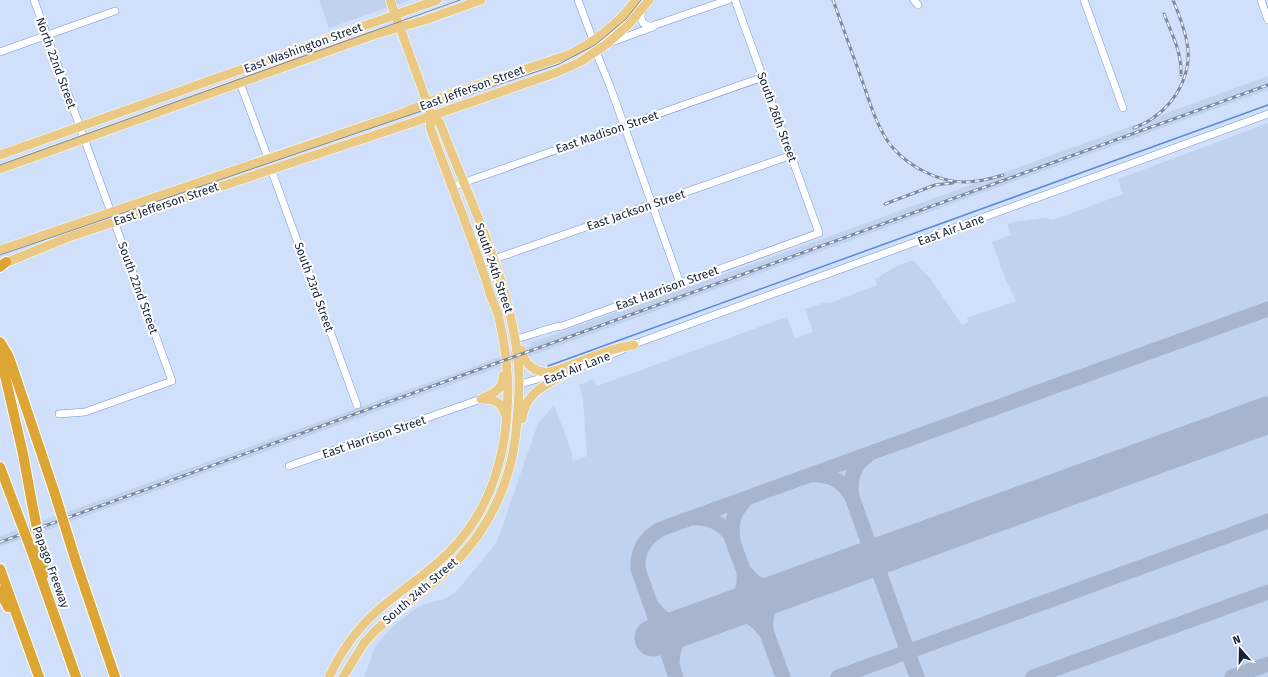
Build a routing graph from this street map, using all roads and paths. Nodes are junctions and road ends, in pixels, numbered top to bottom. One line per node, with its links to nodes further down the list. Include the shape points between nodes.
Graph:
1 (34, 0): 18 (street, North 22nd Street)
2 (390, 0): 14 (main road, South 24th Street)
3 (438, 0): 14 (main road, East Washington Street)
4 (481, 0): 17 (main road, East Washington Street)
5 (578, 0): 19 (street)
6 (636, 0): 19 (main road, East Jefferson Street, via 612,26)
7 (649, 0): 12 (main road, East Jefferson Street)
8 (728, 0): 16 (street, East Jefferson Street)
9 (735, 0): 23 (street, South 26th Street)
10 (1084, 0): 28 (street)
11 (1261, 0): 15 (street)
12 (642, 9): 16 (street, East Jefferson Street, via 640,19 643,24); 20 (main road, East Jefferson Street)
13 (115, 11): 18 (street)
14 (395, 15): 17 (main road, South 24th Street); 26 (main road, East Washington Street)
15 (1268, 20)
16 (659, 24): 20 (street, East Jefferson Street)
17 (400, 27): 24 (main road, East Washington Street); 27 (main road, South 24th Street)
18 (46, 36): 21 (street); 32 (street, North 22nd Street)
19 (593, 40): 27 (main road, East Jefferson Street, via 568,55)
20 (608, 43): 22 (main road, East Jefferson Street)
21 (0, 52)
22 (596, 52): 30 (main road, East Jefferson Street, via 555,73); 31 (street)
23 (763, 77): 31 (street, East Madison Street); 37 (street, South 26th Street)
24 (240, 83): 25 (main road, East Washington Street); 38 (street)
25 (226, 88): 26 (main road, East Washington Street); 33 (main road, East Washington Street)
26 (168, 96): 32 (main road, East Washington Street)
27 (427, 103): 30 (main road, South 24th Street); 35 (main road, East Jefferson Street)
28 (1123, 108)
29 (1268, 114): 56 (street, East Air Lane)
30 (432, 116): 34 (main road, East Jefferson Street); 41 (main road, South 24th Street, via 440,123); 42 (main road, South 24th Street, via 430,127)
31 (624, 126): 41 (street, East Madison Street); 43 (street)
32 (79, 127): 33 (street, South 22nd Street); 36 (main road, East Washington Street)
33 (84, 139): 39 (main road, East Washington Street); 44 (street, South 22nd Street)
34 (357, 141): 35 (main road, East Jefferson Street); 40 (main road, East Jefferson Street)
35 (293, 150): 38 (main road, East Jefferson Street)
36 (0, 155)
37 (792, 155): 43 (street, East Jackson Street); 46 (street, South 26th Street)
38 (268, 158): 44 (main road, East Jefferson Street)
39 (0, 169)
40 (271, 169): 45 (main road, East Jefferson Street); 61 (street, South 23rd Street)
41 (463, 182): 42 (street, East Madison Street); 48 (main road, South 24th Street)
42 (451, 186): 49 (main road, South 24th Street)
43 (652, 204): 48 (street, East Jackson Street); 51 (street)
44 (110, 212): 45 (street, South 22nd Street); 47 (main road, East Jefferson Street)
45 (114, 222): 50 (main road, East Jefferson Street); 62 (street, South 22nd Street, via 172,381 85,412)
46 (819, 234): 51 (street, East Harrison Street)
47 (0, 250)
48 (494, 260): 49 (street, East Jackson Street); 54 (main road, South 24th Street)
49 (480, 264): 52 (main road, South 24th Street)
50 (2, 265)
51 (680, 283): 54 (street, East Harrison Street, via 562,326)
52 (490, 296): 53 (main road, South 24th Street); 60 (main road, via 500,350 503,384)
53 (498, 314): 59 (main road, via 508,340 512,375); 63 (main road, South 24th Street, via 506,360)
54 (517, 339): 56 (main road, via 524,359 534,369 542,372 558,369 620,347); 59 (main road, South 24th Street)
55 (0, 342): 77 (highway, bridge, via 12,366)
56 (634, 345): 58 (street, East Air Lane); 59 (street, East Air Lane)
57 (0, 354): 70 (highway, bridge, via 23,454)
58 (569, 372): 59 (street, East Air Lane, via 536,384); 67 (main road, via 539,389 527,403 516,463)
59 (519, 386): 67 (main road, South 24th Street, via 515,443); 68 (main road, via 514,394 504,465)
60 (481, 399): 63 (main road, via 498,402); 65 (street, East Harrison Street)
61 (357, 405)
62 (59, 414)
63 (506, 416): 68 (main road, South 24th Street, via 500,459)
64 (0, 466): 69 (highway, Papago Freeway)
65 (289, 466)
66 (0, 479): 69 (highway)
67 (504, 487): 80 (main road, South 24th Street, via 470,546 434,582 375,631 364,643)
68 (492, 488): 74 (main road, South 24th Street, via 455,546 438,563 377,611 349,642)
69 (15, 507): 70 (highway, Papago Freeway, bridge)
70 (37, 550): 76 (highway, Papago Freeway, via 44,561 43,582)
71 (0, 569): 73 (highway)
72 (0, 591): 73 (highway)
73 (32, 656): 75 (highway)
74 (336, 662): 78 (main road); 79 (main road, South 24th Street)
75 (39, 677)
76 (76, 677)
77 (116, 677)
78 (324, 677)
79 (329, 677)
80 (343, 677)

